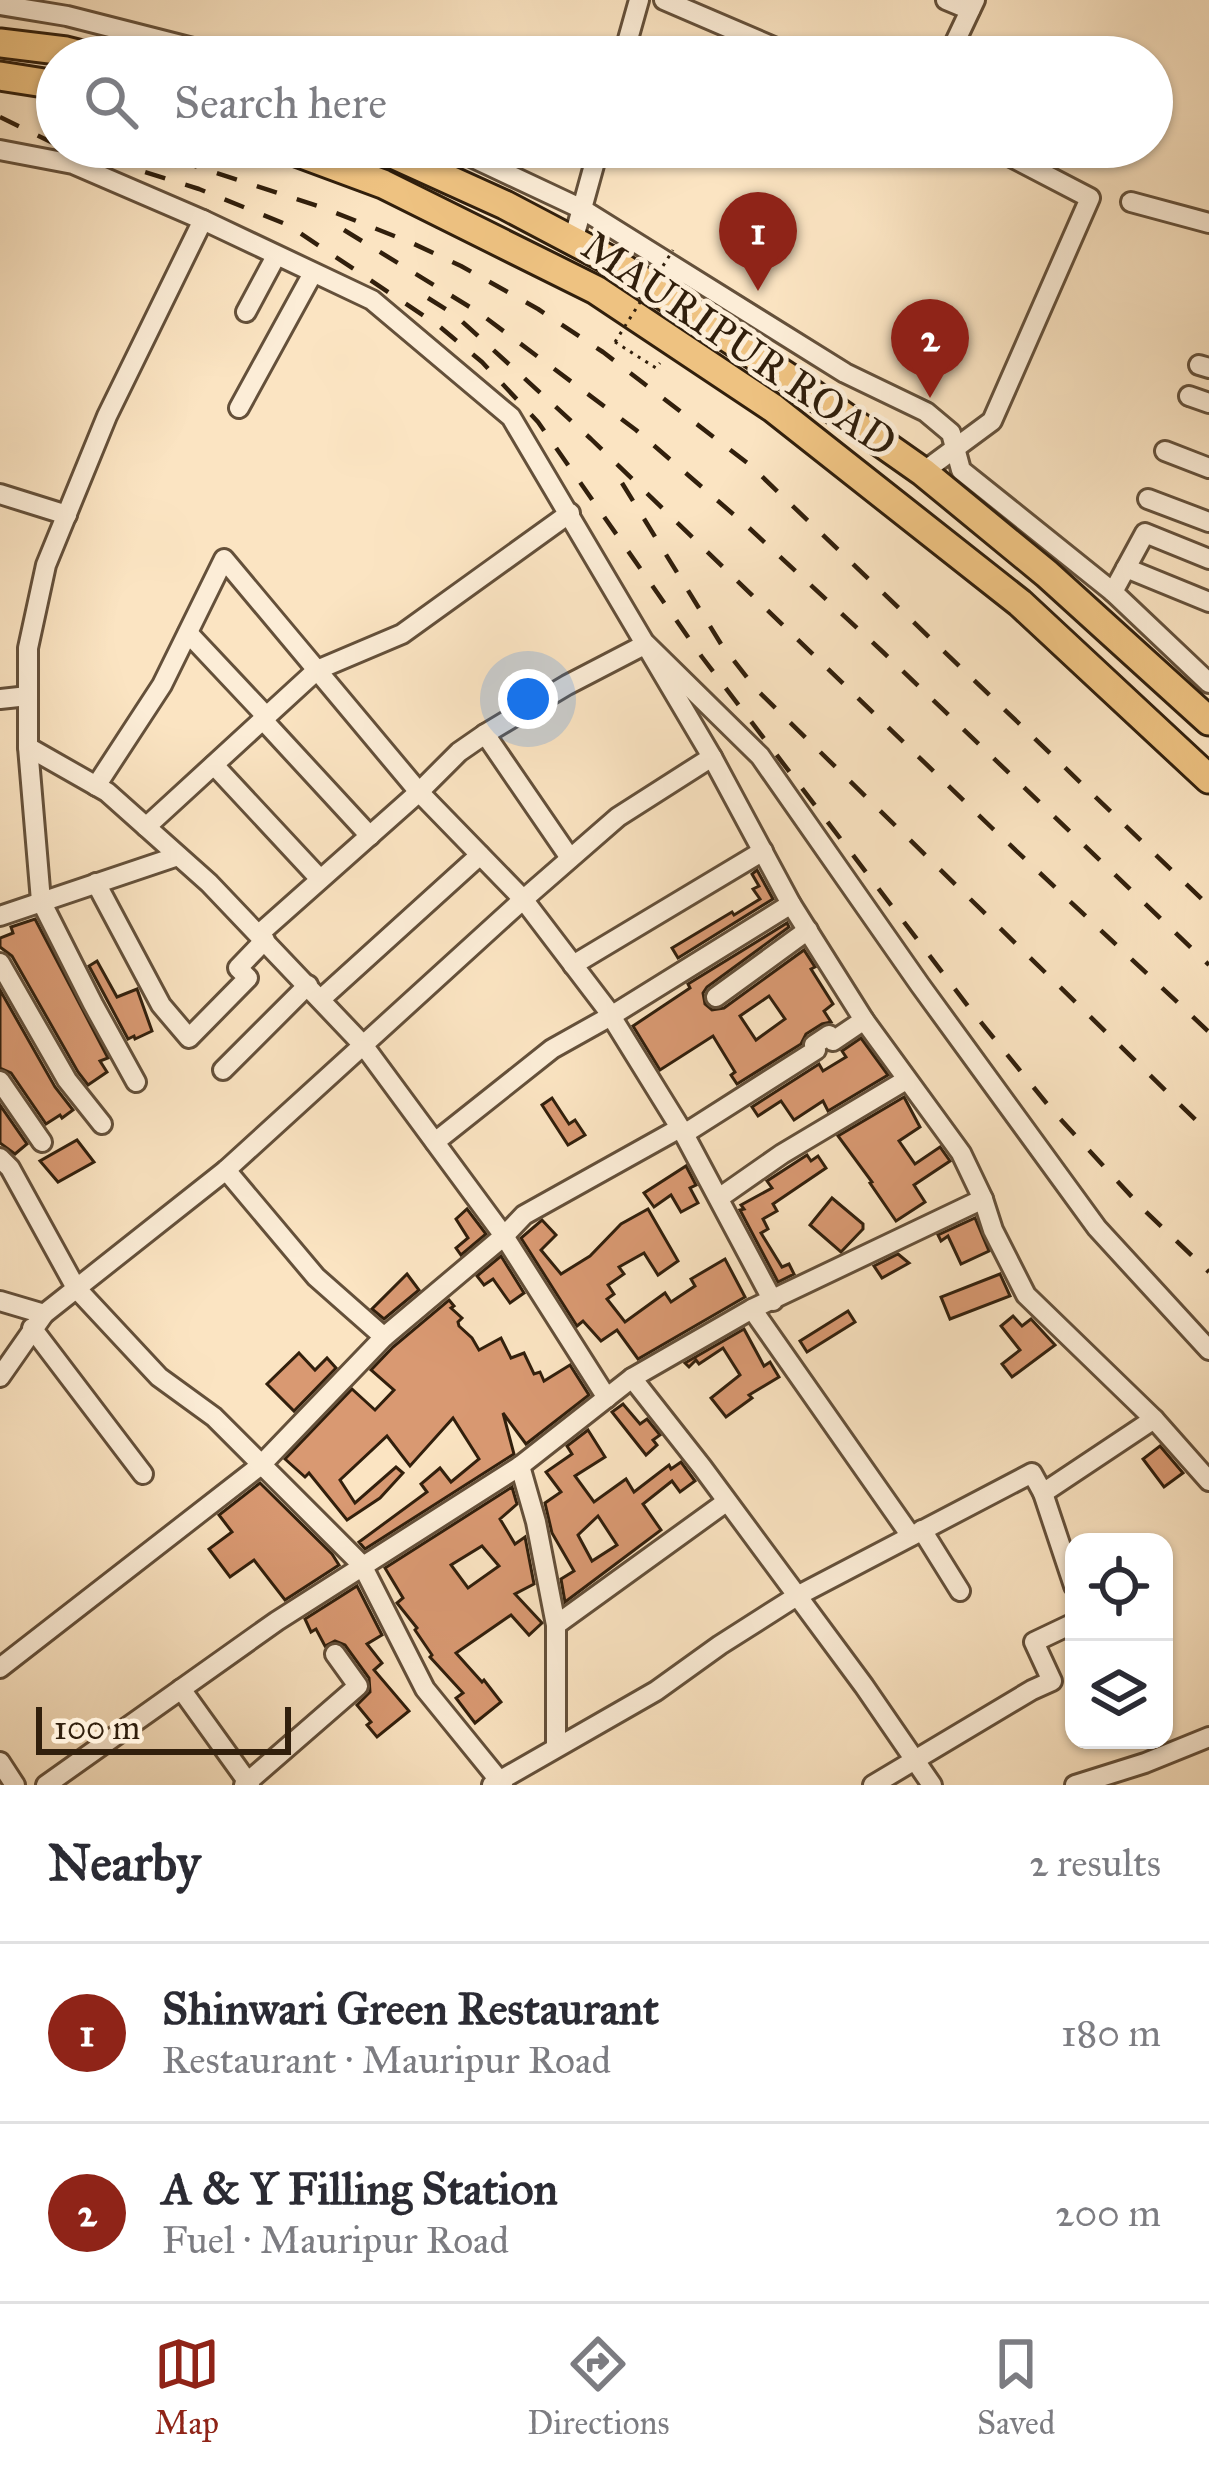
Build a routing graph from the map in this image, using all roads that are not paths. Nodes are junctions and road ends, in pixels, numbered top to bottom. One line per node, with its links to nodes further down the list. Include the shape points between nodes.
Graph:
1 (639, 0): 7 (street)
2 (664, 0): 8 (street)
3 (946, 0): 5 (street)
4 (0, 5): 6 (street)
5 (972, 5): 9 (street)
6 (146, 36)
7 (629, 36)
8 (748, 36)
9 (958, 36)
10 (0, 43): 11 (highway)
11 (36, 47)
12 (0, 76): 13 (highway)
13 (36, 82)
14 (0, 150): 15 (street)
15 (36, 157)
16 (82, 168): 24 (street)
17 (340, 168): 58 (highway, MAURIPUR ROAD, via 596,290 773,408 1020,603)
18 (423, 168): 26 (highway, MAURIPUR ROAD)
19 (494, 168): 23 (street)
20 (592, 168): 23 (street)
21 (1032, 168): 33 (street, via 1090,198 992,421)
22 (1131, 202): 25 (street)
23 (581, 209): 26 (street); 33 (street, via 845,373 926,412)
24 (203, 220): 27 (street); 40 (street)
25 (1209, 223)
26 (573, 241): 36 (highway, MAURIPUR ROAD)
27 (276, 256): 28 (street); 29 (street)
28 (313, 273): 32 (street); 39 (street, via 372,300 511,417)
29 (246, 312)
30 (1189, 396): 31 (street)
31 (1209, 403)
32 (239, 407)
33 (956, 448): 36 (street); 44 (street, via 961,470)
34 (1165, 451): 35 (street)
35 (1209, 468)
36 (923, 472): 53 (highway, MAURIPUR ROAD)
37 (0, 494): 40 (street)
38 (1148, 499): 41 (street)
39 (570, 513): 47 (street); 48 (street, via 402,634)
40 (67, 514): 50 (street, via 28,648)
41 (1209, 522)
42 (1209, 559): 43 (street, via 1145,533)
43 (1126, 568): 44 (street); 45 (street)
44 (1113, 592): 49 (street)
45 (1209, 602)
46 (188, 633): 48 (street, via 224,559); 52 (street); 59 (street)
47 (646, 644): 54 (street); 56 (street); 101 (street, via 760,755 1097,1228)
48 (317, 670): 52 (street); 60 (street)
49 (1209, 683)
50 (28, 696): 51 (street); 55 (street)
51 (0, 699)
52 (265, 719): 57 (street); 62 (street)
53 (1209, 721)
54 (484, 734): 60 (street); 66 (street)
55 (28, 747): 59 (street); 70 (street)
56 (712, 757): 63 (street); 66 (street)
57 (214, 765): 61 (street); 67 (street)
58 (1209, 779)
59 (96, 786): 61 (street)
60 (419, 792): 62 (street); 64 (street)
61 (146, 827): 65 (street)
62 (370, 836): 67 (street)
63 (763, 851): 71 (street); 76 (street)
64 (480, 855): 69 (street); 77 (street)
65 (178, 856): 68 (street); 74 (street)
66 (571, 858): 69 (street)
67 (320, 879): 74 (street)
68 (96, 883): 70 (street); 74 (street, via 161,1004 189,1038 248,978 238,968)
69 (523, 899): 76 (street); 81 (street)
70 (41, 901): 72 (street); 85 (street)
71 (791, 904): 73 (street); 79 (street)
72 (0, 916)
73 (808, 931): 78 (street); 80 (street)
74 (262, 937): 77 (street)
75 (0, 963): 86 (street)
76 (573, 965): 79 (street)
77 (314, 992): 81 (street); 82 (street)
78 (716, 998)
79 (611, 1016): 87 (street); 89 (street, via 552,1049)
80 (864, 1020): 83 (street); 87 (street)
81 (364, 1046): 89 (street); 91 (street)
82 (223, 1070)
83 (906, 1080): 92 (street); 93 (street, via 962,1153)
84 (0, 1081): 88 (street)
85 (136, 1082)
86 (102, 1124)
87 (682, 1131): 92 (street); 94 (street, via 524,1215)
88 (42, 1142)
89 (435, 1142): 94 (street)
90 (3, 1167): 95 (street)
91 (226, 1170): 95 (street); 100 (street, via 316,1277)
92 (719, 1198): 97 (street)
93 (983, 1199): 97 (street); 105 (street, via 1026,1295)
94 (504, 1236): 100 (street); 104 (street)
95 (76, 1288): 99 (street); 106 (street, via 159,1378)
96 (0, 1301): 99 (street)
97 (773, 1301): 98 (street)
98 (752, 1309): 103 (street); 112 (street)
99 (38, 1321): 102 (street); 108 (street)
100 (384, 1337): 106 (street)
101 (1209, 1349)
102 (4, 1366)
103 (632, 1378): 104 (street); 111 (street)
104 (607, 1398): 107 (street)
105 (1154, 1418): 109 (street); 110 (street)
106 (261, 1465): 114 (street); 120 (street)
107 (520, 1466): 114 (street); 117 (street)
108 (143, 1474)
109 (1209, 1481)
110 (1043, 1493): 112 (street, via 1032,1473); 113 (street)
111 (726, 1502): 116 (street); 117 (street)
112 (916, 1533): 115 (street); 116 (street)
113 (1065, 1559)
114 (362, 1565): 121 (street); 127 (street, via 425,1689)
115 (960, 1591)
116 (797, 1596): 123 (street, via 656,1691); 124 (street)
117 (556, 1625): 123 (street)
118 (1065, 1627): 124 (street, via 1034,1642 1052,1682)
119 (335, 1654): 126 (street, via 358,1686)
120 (0, 1668)
121 (181, 1689): 126 (street); 129 (street)
122 (1209, 1737): 132 (street)
123 (556, 1746): 127 (street)
124 (915, 1760): 130 (street); 131 (street)
125 (0, 1762): 128 (street)
126 (248, 1784)
127 (498, 1784)
128 (15, 1785)
129 (46, 1785)
130 (873, 1785)
131 (932, 1785)
132 (1075, 1785)

